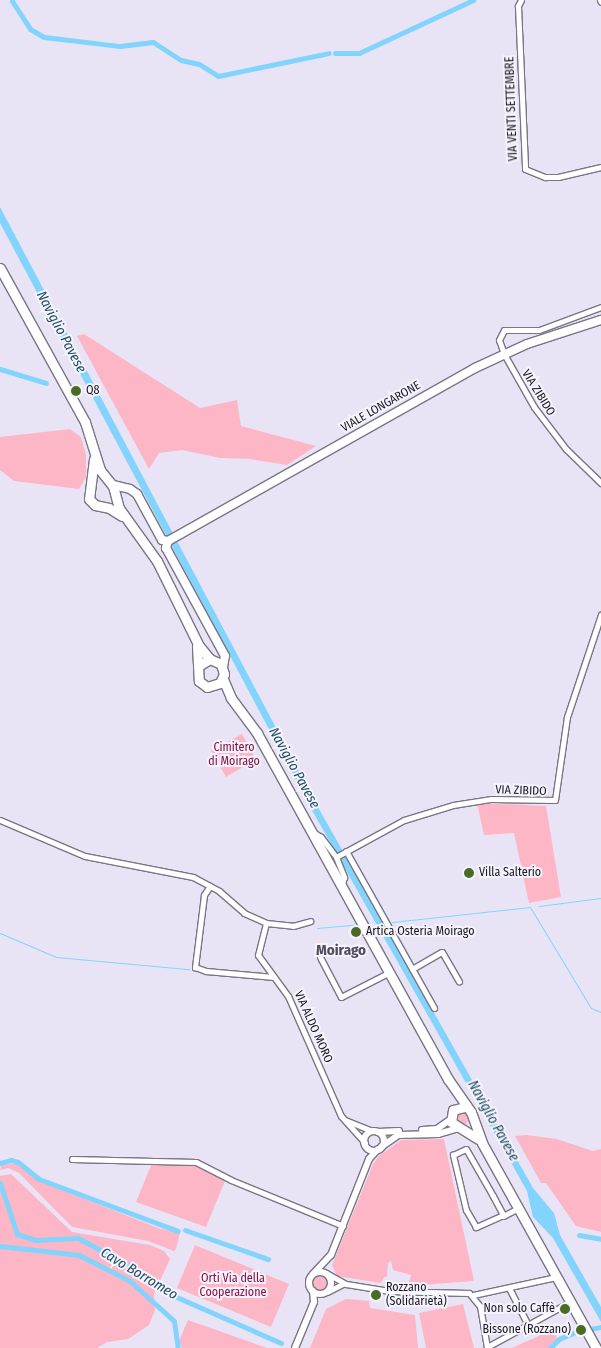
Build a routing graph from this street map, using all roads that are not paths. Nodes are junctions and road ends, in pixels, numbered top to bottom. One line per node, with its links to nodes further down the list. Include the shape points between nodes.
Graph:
1 (521, 0): 2 (street, VIA VENTI SETTEMBRE, via 518,6 525,169 545,177 558,177)
2 (601, 167)
3 (0, 268): 7 (main road, via 85,422)
4 (601, 307): 6 (street, via 539,330 504,330 499,340)
5 (601, 320): 6 (main road, VIALE LONGARONE)
6 (504, 354): 8 (street, VIA ZIBIDO, via 554,434); 13 (main road, VIALE LONGARONE)
7 (94, 451): 9 (main road, via 101,472); 10 (main road)
8 (601, 483)
9 (112, 487): 10 (main road, via 96,480); 11 (main road, via 110,503); 12 (main road); 13 (main road, via 137,494 162,540)
10 (88, 488): 11 (main road, via 90,500)
11 (101, 506): 12 (main road, via 114,510)
12 (130, 523): 15 (main road, via 157,561)
13 (168, 541): 18 (main road, via 166,548 225,656)
14 (601, 615): 24 (street, VIA ZIBIDO, via 567,717 555,800 492,799 453,805 404,820)
15 (194, 636): 16 (main road); 17 (main road)
16 (210, 660): 17 (main road); 18 (main road)
17 (200, 664): 20 (main road, via 199,680 207,687)
18 (223, 667): 19 (main road)
19 (223, 679): 20 (main road); 21 (main road)
20 (214, 687): 21 (main road)
21 (231, 698): 23 (main road, via 258,733)
22 (0, 820): 27 (street, via 86,856 193,876)
23 (314, 833): 25 (street); 26 (main road)
24 (346, 851): 25 (street, VIA ZIBIDO); 31 (street)
25 (336, 857): 26 (street, via 344,877)
26 (342, 884): 32 (main road)
27 (210, 886): 29 (street, via 236,908); 33 (street, via 204,895 195,967 206,971)
28 (310, 921): 29 (street, via 293,926)
29 (266, 923): 33 (street, VIA ALDO MORO, via 258,955)
30 (320, 957): 32 (street, via 342,997)
31 (412, 969): 34 (street, via 442,952); 35 (street)
32 (390, 971): 36 (main road)
33 (274, 977): 39 (street, VIA ALDO MORO, via 288,996)
34 (459, 981)
35 (434, 1008)
36 (448, 1079): 37 (main road); 38 (main road)
37 (465, 1107): 38 (main road); 41 (main road, via 471,1112)
38 (453, 1110): 40 (main road)
39 (341, 1116): 43 (street, via 359,1128); 45 (street, VIA ALDO MORO)
40 (450, 1120): 42 (main road); 43 (street, via 435,1129)
41 (472, 1121): 42 (main road); 44 (main road)
42 (461, 1128): 44 (main road); 46 (street, via 438,1134 398,1135)
43 (375, 1132): 45 (street, via 366,1136); 46 (street, via 383,1138)
44 (482, 1143): 49 (main road)
45 (365, 1144): 46 (street); 48 (street)
46 (380, 1148): 48 (street)
47 (72, 1159): 51 (street, via 196,1162 231,1180)
48 (368, 1162): 51 (street)
49 (520, 1208): 50 (street); 55 (main road)
50 (503, 1215): 50 (street, via 466,1149 453,1155 466,1210 476,1227)
51 (343, 1226): 52 (street)
52 (331, 1254): 53 (street); 54 (street)
53 (314, 1274): 54 (street); 58 (street, via 309,1282)
54 (329, 1276): 56 (street); 59 (street)
55 (556, 1276): 57 (street); 62 (main road)
56 (346, 1284): 59 (street); 60 (street, via 398,1292)
57 (509, 1288): 60 (street); 63 (street)
58 (313, 1291): 59 (street); 61 (street)
59 (325, 1292): 61 (street)
60 (471, 1294): 64 (street, via 480,1306)
61 (314, 1302): 65 (street)
62 (570, 1302): 63 (street); 66 (main road)
63 (528, 1325): 64 (street)
64 (487, 1347)
65 (295, 1348)
66 (596, 1348)

